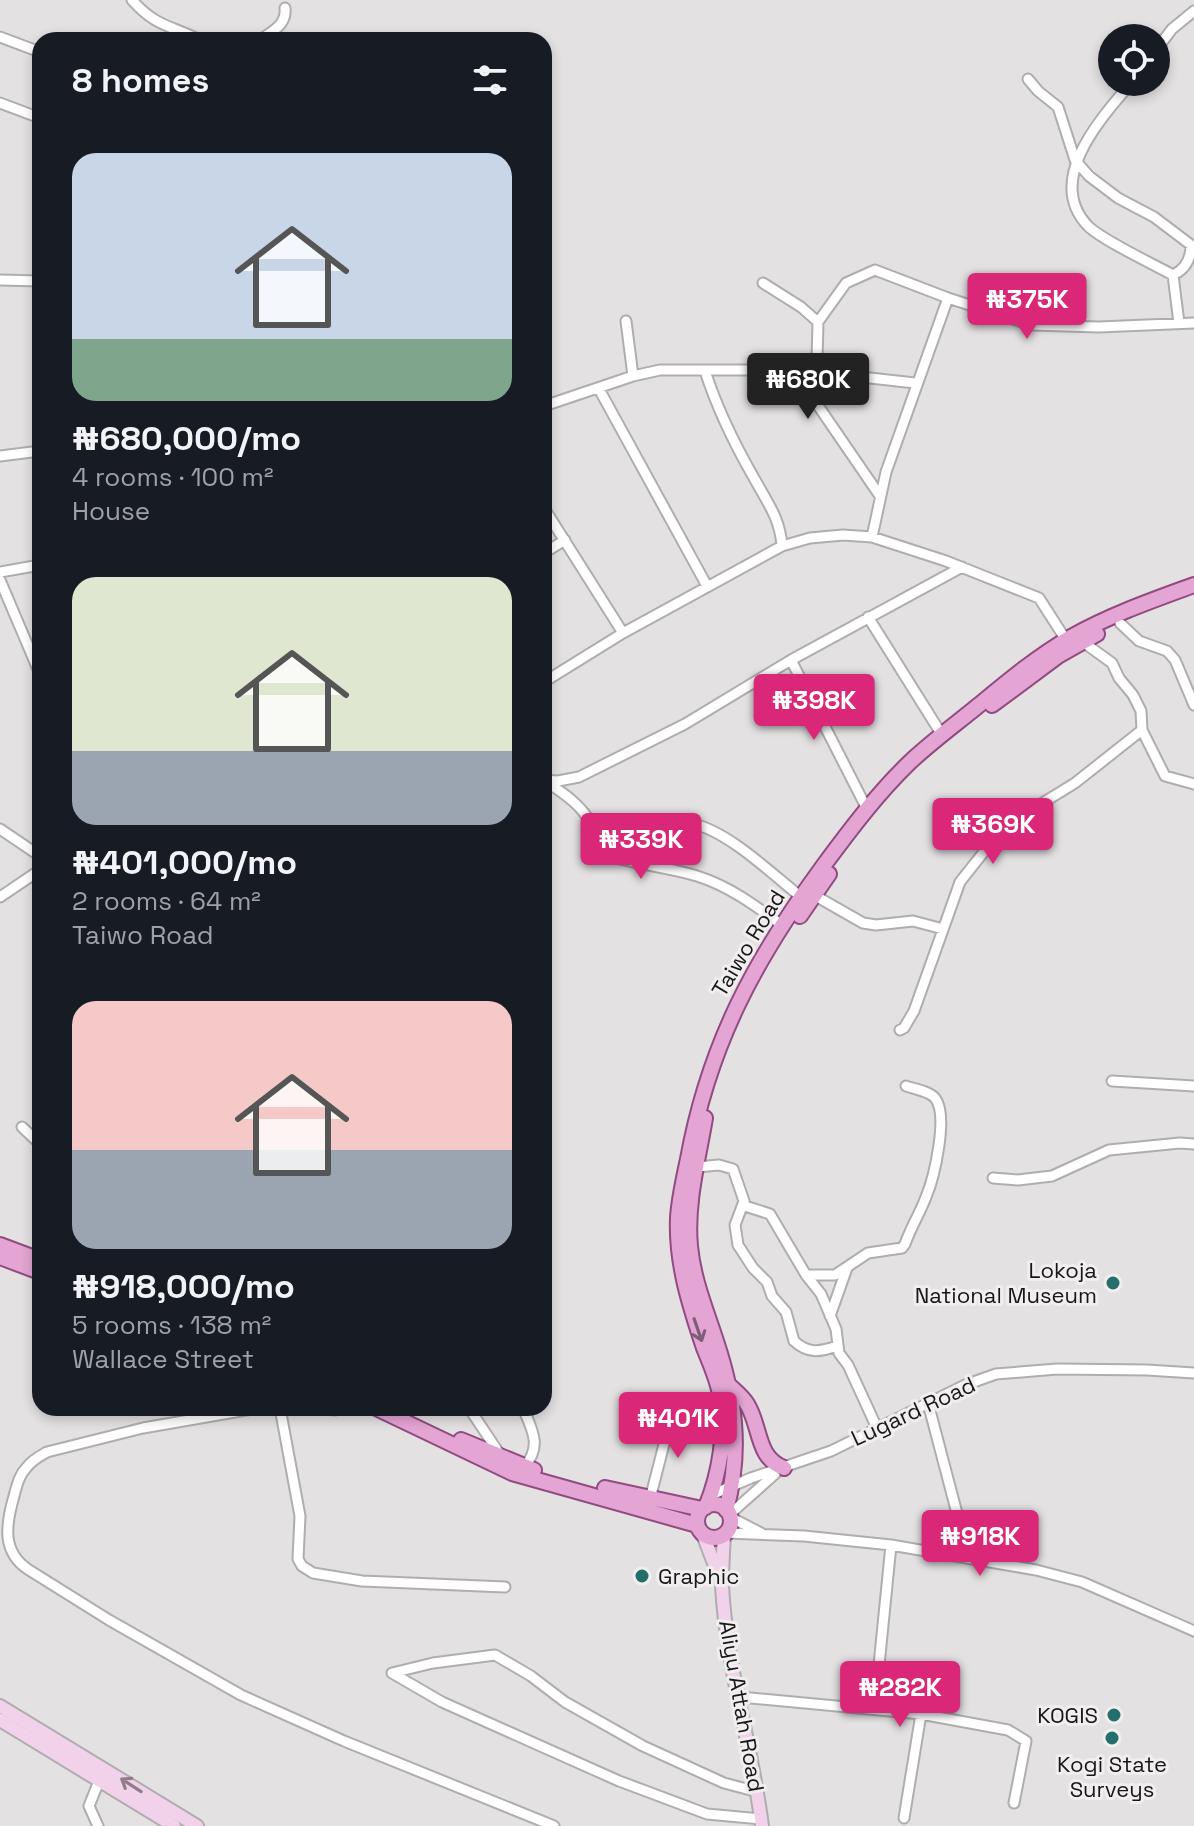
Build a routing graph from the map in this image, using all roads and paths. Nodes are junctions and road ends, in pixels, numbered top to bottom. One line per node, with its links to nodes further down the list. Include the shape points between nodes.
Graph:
1 (132, 0): 4 (street, via 161,26)
2 (285, 8): 5 (street, via 282,22)
3 (1194, 11): 6 (street)
4 (178, 32)
5 (270, 32)
6 (1170, 32)
7 (0, 37): 8 (street)
8 (32, 49)
9 (1028, 79): 13 (street, via 1058,107)
10 (1122, 96): 13 (street)
11 (0, 103): 12 (street)
12 (32, 115)
13 (1075, 160): 14 (street, via 1118,198 1191,245); 15 (street, via 1071,185 1076,212 1090,228)
14 (1191, 263): 15 (street)
15 (1173, 275): 22 (street)
16 (0, 280): 17 (street)
17 (32, 281)
18 (763, 283): 21 (street)
19 (948, 298): 21 (street, via 875,270 846,283); 22 (street, via 1031,325); 27 (street)
20 (626, 321): 26 (street)
21 (818, 322): 25 (street, via 817,360)
22 (1179, 323): 23 (street)
23 (1194, 323)
24 (705, 371): 25 (street); 26 (street, via 660,370); 36 (street, via 774,511)
25 (811, 371): 27 (street); 32 (street, via 819,407)
26 (633, 376): 28 (street)
27 (915, 383): 32 (street)
28 (599, 389): 29 (street); 43 (street)
29 (552, 404)
30 (32, 452): 31 (street)
31 (0, 456)
32 (880, 496): 34 (street)
33 (552, 520): 35 (street)
34 (872, 537): 36 (street, via 810,538); 39 (street)
35 (565, 540): 37 (street); 47 (street)
36 (782, 546): 43 (street)
37 (552, 548)
38 (32, 566): 40 (street)
39 (962, 567): 45 (street); 48 (street, via 1039,598)
40 (0, 572)
41 (0, 580): 50 (street)
42 (1194, 585): 48 (main road, Taiwo Road)
43 (707, 586): 47 (street)
44 (1194, 592): 46 (main road, Taiwo Road)
45 (868, 617): 51 (street); 55 (street)
46 (1120, 623): 49 (main road, Taiwo Road); 53 (street, via 1139,641 1167,651)
47 (623, 633): 52 (street)
48 (1066, 640): 55 (main road, Taiwo Road)
49 (1083, 642): 54 (street, via 1112,663 1141,711); 64 (main road, Taiwo Road, via 911,772)
50 (32, 655)
51 (791, 660): 56 (street, via 685,724 579,777); 59 (street)
52 (552, 677)
53 (1194, 705)
54 (1142, 730): 57 (street, via 1165,776); 67 (street, via 994,839 960,882)
55 (942, 735): 59 (main road, Taiwo Road)
56 (552, 781)
57 (1194, 784)
58 (552, 786): 66 (street, via 576,802 605,855 696,876 751,902)
59 (867, 809): 64 (main road, Taiwo Road)
60 (0, 829): 62 (street)
61 (679, 837): 64 (street, via 693,824 706,826)
62 (32, 851)
63 (32, 875): 65 (street)
64 (808, 896): 66 (main road, Taiwo Road); 67 (street, via 863,923 913,921); 75 (main road, Taiwo Road, via 723,1056)
65 (0, 897)
66 (783, 926): 102 (main road, Taiwo Road, one-way to 102, via 735,1008 709,1070 678,1218 679,1261 722,1408 722,1439)
67 (943, 929): 68 (street, via 914,1011)
68 (900, 1030)
69 (1112, 1081): 71 (street)
70 (906, 1086): 81 (street, via 938,1100 938,1154 926,1197 902,1248 868,1253)
71 (1194, 1086)
72 (22, 1127): 73 (street)
73 (32, 1136)
74 (1194, 1144): 76 (street, via 1109,1150 1052,1176)
75 (697, 1167): 77 (street, via 733,1169); 87 (main road, Taiwo Road, via 690,1245)
76 (993, 1178)
77 (744, 1201): 83 (street, via 745,1206 770,1214); 85 (street, via 735,1225 738,1245 786,1312 794,1341 808,1351)
78 (0, 1245): 80 (main road)
79 (0, 1257): 82 (main road)
80 (32, 1257)
81 (847, 1268): 83 (street, via 835,1275); 84 (street)
82 (32, 1269)
83 (806, 1275): 84 (street)
84 (830, 1316): 85 (street)
85 (837, 1346): 96 (street)
86 (1194, 1373): 88 (street, Lugard Road, via 1013,1371 980,1379)
87 (728, 1384): 98 (main road, via 747,1404 765,1452); 100 (main road, Taiwo Road, via 735,1419)
88 (928, 1403): 96 (street, Lugard Road); 104 (street)
89 (672, 1413): 101 (street)
90 (213, 1416): 125 (street, via 143,1428 36,1459 18,1479 7,1529 11,1552 19,1563 69,1595 241,1695)
91 (281, 1416): 110 (street, via 300,1516 302,1566 348,1580)
92 (394, 1416): 99 (main road)
93 (407, 1416): 97 (main road)
94 (474, 1416): 97 (street)
95 (526, 1416): 99 (street, via 533,1457)
96 (877, 1428): 98 (street, Lugard Road)
97 (501, 1456): 99 (main road)
98 (782, 1469): 100 (street, Lugard Road); 103 (street)
99 (518, 1470): 101 (main road); 105 (main road)
100 (732, 1487): 102 (street, Lugard Road); 103 (main road, Taiwo Road)
101 (650, 1499): 102 (main road)
102 (706, 1503): 103 (main road, via 719,1505); 105 (main road, via 698,1516)
103 (728, 1514): 106 (main road); 107 (street)
104 (959, 1521)
105 (700, 1529): 106 (main road, via 709,1537); 109 (main road)
106 (725, 1534): 107 (street); 109 (main road)
107 (764, 1534): 108 (street)
108 (891, 1545): 111 (street, via 1082,1582); 112 (street)
109 (722, 1586): 113 (main road, Aliyu Attah Road)
110 (505, 1587)
111 (1194, 1631)
112 (877, 1685)
113 (740, 1697): 115 (street); 118 (main road, Aliyu Attah Road)
114 (0, 1706): 124 (main road, one-way to 114)
115 (921, 1714): 119 (street, via 1024,1737); 120 (street)
116 (0, 1720): 117 (main road)
117 (99, 1781): 122 (street, via 89,1806); 123 (main road)
118 (758, 1792): 121 (main road, Aliyu Attah Road); 121 (street, via 724,1783 643,1746 495,1655 392,1673 442,1702 619,1781 707,1814)
119 (1014, 1803)
120 (904, 1818)
121 (761, 1823)
122 (98, 1826)
123 (174, 1826)
124 (197, 1826)
125 (554, 1826)

